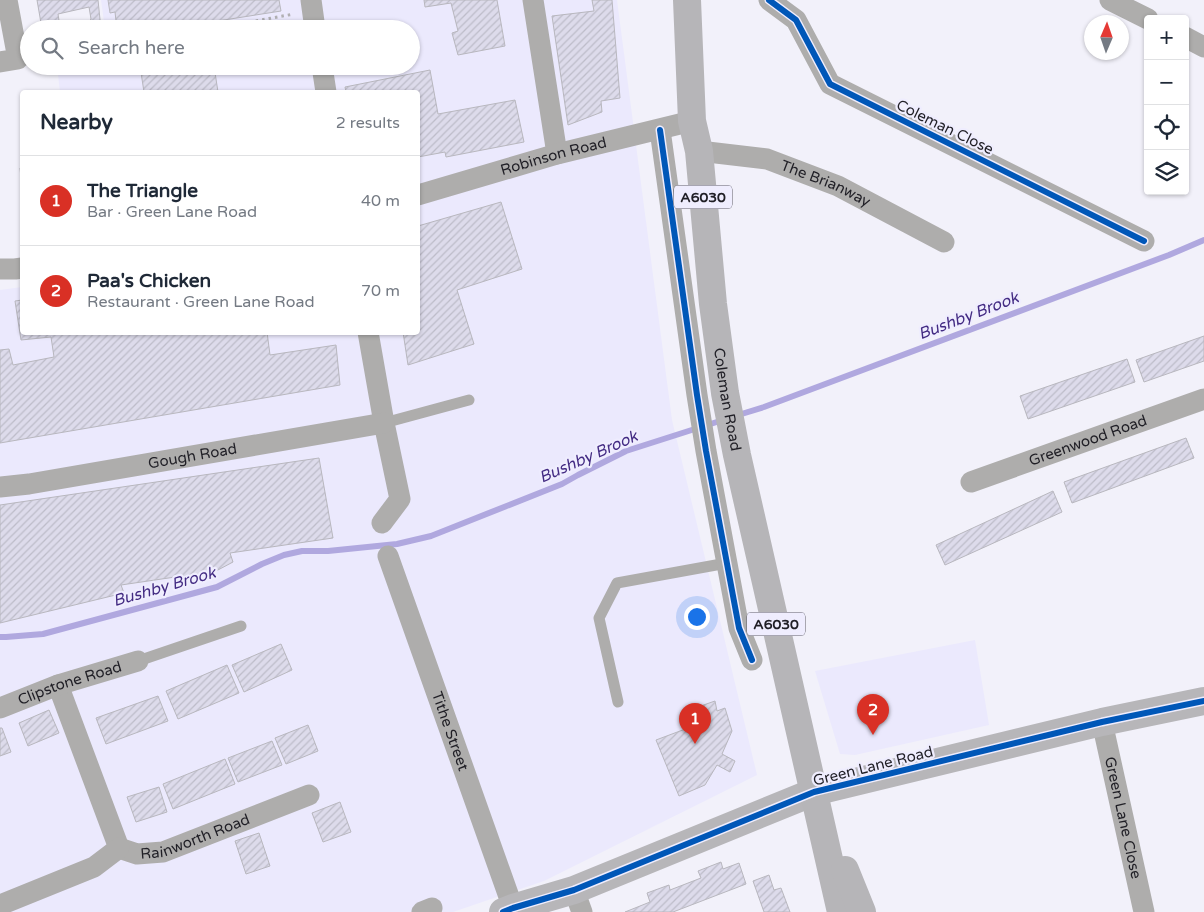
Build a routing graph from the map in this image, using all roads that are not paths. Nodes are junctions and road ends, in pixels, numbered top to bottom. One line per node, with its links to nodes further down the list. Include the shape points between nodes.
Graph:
1 (7, 0): 9 (street)
2 (533, 0): 15 (street)
3 (686, 0): 12 (highway, Coleman Road / A6030)
4 (768, 0): 17 (street, Coleman Close, via 796,20 830,84)
5 (1110, 0): 6 (street)
6 (1144, 17)
7 (1189, 39): 8 (street)
8 (1204, 46)
9 (9, 61)
10 (323, 75): 11 (street)
11 (326, 90)
12 (692, 121): 13 (street, Robinson Road); 14 (highway, Coleman Road / A6030)
13 (660, 130): 15 (street, Robinson Road); 29 (street, via 697,396)
14 (699, 151): 18 (street, The Brianway, via 776,162 838,186); 38 (highway, Coleman Road / A6030, via 724,393)
15 (557, 154): 16 (street, Robinson Road)
16 (420, 194)
17 (1144, 240)
18 (944, 242)
19 (0, 268): 20 (street)
20 (20, 268)
21 (369, 335): 24 (street)
22 (1204, 399): 25 (street, Greenwood Road)
23 (468, 400): 24 (lane)
24 (384, 423): 26 (street, Gough Road); 27 (street, via 400,499)
25 (971, 482)
26 (0, 487)
27 (382, 523)
28 (388, 556): 43 (street, Tithe Street)
29 (727, 563): 32 (street, via 739,628); 35 (lane, via 617,583 599,618)
30 (240, 626): 31 (lane)
31 (138, 660): 33 (street, Clipstone Road)
32 (752, 660)
33 (58, 685): 36 (street, Clipstone Road); 40 (street)
34 (1204, 701): 37 (street, Green Lane Road)
35 (618, 702)
36 (0, 708)
37 (1102, 722): 38 (street, Green Lane Road); 46 (street, Green Lane Close)
38 (814, 792): 41 (street, Green Lane Road); 44 (highway, Coleman Road / A6030); 45 (highway, Coleman Road / A6030)
39 (309, 795): 40 (street, Rainworth Road, via 163,852 137,854)
40 (119, 848): 42 (street, Rainworth Road, via 94,867)
41 (578, 901): 43 (street, Green Lane Road)
42 (0, 906)
43 (508, 910)
44 (841, 912)
45 (862, 912)
46 (1144, 912)

